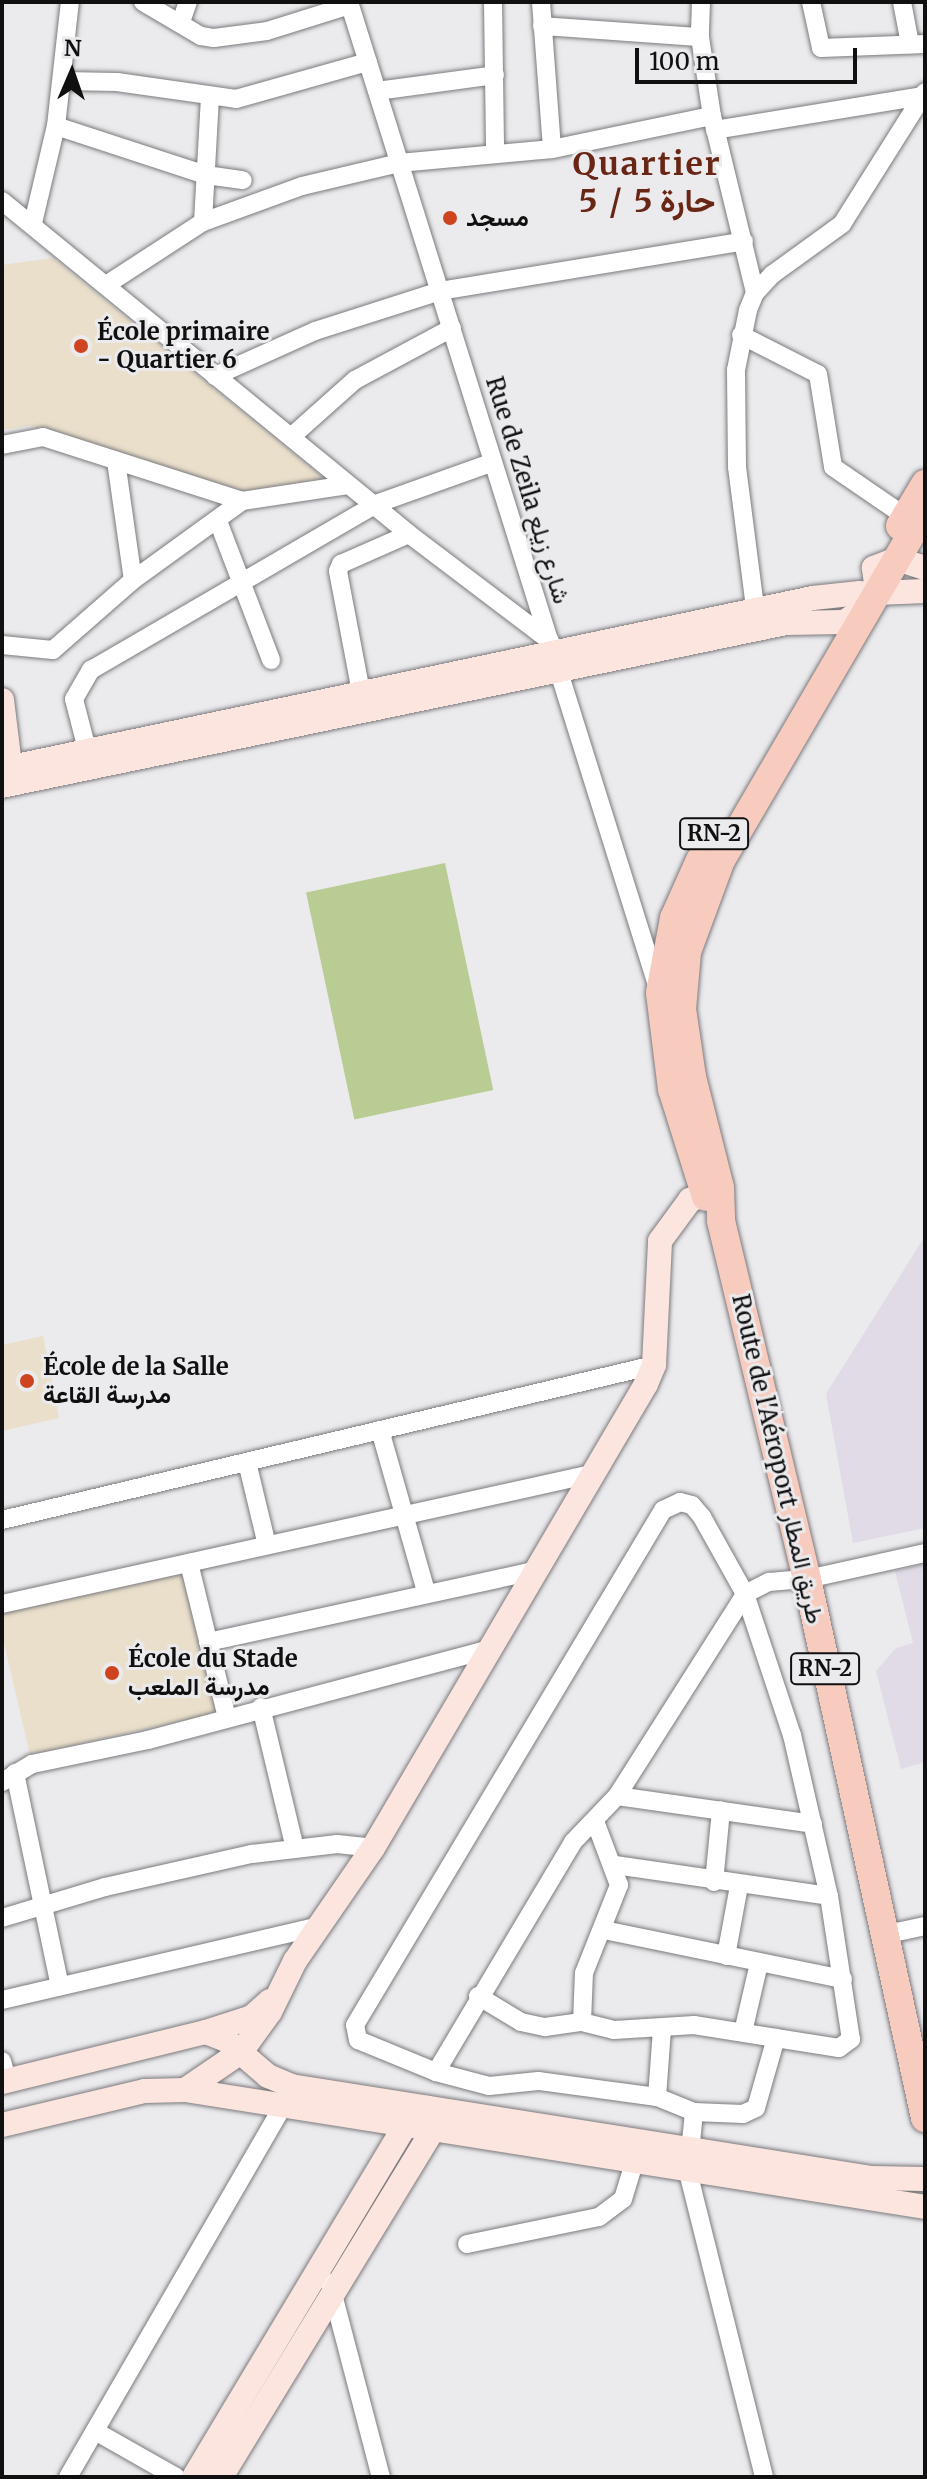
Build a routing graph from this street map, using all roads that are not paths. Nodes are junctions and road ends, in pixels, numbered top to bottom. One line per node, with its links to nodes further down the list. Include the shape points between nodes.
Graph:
1 (70, 2): 16 (street)
2 (143, 2): 10 (street)
3 (188, 2): 10 (street)
4 (493, 2): 15 (street)
5 (541, 2): 11 (street)
6 (701, 2): 12 (street)
7 (811, 2): 13 (street, via 821,48)
8 (902, 2): 13 (street)
9 (350, 3): 10 (street, via 278,29 214,38); 14 (street, Rue de Zeila شارع زيلع)
10 (181, 22)
11 (542, 26): 12 (street); 22 (street)
12 (700, 37): 20 (street)
13 (918, 44)
14 (368, 62): 17 (street, Rue de Zeila شارع زيلع); 19 (street, via 236,99)
15 (495, 75): 17 (street); 23 (street)
16 (62, 81): 19 (street, via 117,82); 21 (street)
17 (377, 91): 24 (street, Rue de Zeila شارع زيلع)
18 (924, 94): 20 (street); 33 (street, via 842,224)
19 (210, 98): 25 (street)
20 (714, 123): 22 (street); 30 (street)
21 (56, 126): 25 (street); 29 (street)
22 (552, 149): 23 (street)
23 (495, 154): 24 (street)
24 (399, 163): 28 (street, via 302,186); 32 (street, Rue de Zeila شارع زيلع)
25 (206, 175): 26 (street); 28 (street)
26 (243, 180)
27 (2, 201): 29 (street)
28 (203, 222): 31 (street)
29 (33, 223): 31 (street)
30 (744, 241): 32 (street); 33 (street)
31 (106, 285): 36 (street)
32 (440, 291): 34 (street, Rue de Zeila شارع زيلع); 36 (street, via 315,331)
33 (755, 293): 35 (street)
34 (452, 328): 37 (street, via 355,380); 40 (street, Rue de Zeila شارع زيلع)
35 (741, 335): 45 (street, via 818,374 833,467); 53 (street, via 737,467)
36 (215, 376): 37 (street)
37 (291, 437): 42 (street)
38 (2, 445): 39 (street, via 43,437)
39 (116, 461): 43 (street); 49 (street)
40 (493, 462): 44 (street); 56 (street, Rue de Zeila شارع زيلع)
41 (925, 484): 45 (main road, RN-2)
42 (348, 485): 43 (street); 44 (street)
43 (242, 501): 46 (street)
44 (376, 504): 47 (street); 50 (street)
45 (916, 518): 51 (main road, RN-2)
46 (218, 521): 49 (street); 50 (street)
47 (409, 534): 56 (street); 58 (street, via 341,564 338,571)
48 (925, 568): 51 (street)
49 (133, 580): 55 (street, via 53,650)
50 (244, 581): 57 (street); 61 (street, via 91,670 74,699)
51 (875, 584): 52 (street); 53 (street); 54 (main road, RN-2); 63 (main road, RN-2, via 721,860)
52 (925, 591)
53 (756, 620): 54 (street); 56 (street)
54 (844, 622): 63 (main road, RN-2, via 708,843 674,918)
55 (2, 645)
56 (554, 654): 58 (street); 60 (street); 63 (street, Rue de Zeila شارع زيلع)
57 (271, 660)
58 (361, 692): 60 (street)
59 (2, 700): 62 (street)
60 (324, 709): 61 (street)
61 (89, 758): 62 (street)
62 (7, 776)
63 (671, 1001): 64 (main road, RN-2, via 692,1077)
64 (711, 1190): 65 (street, via 669,1223 660,1241); 75 (main road, Route de l'Aéroport طريق المطار / RN-2)
65 (654, 1365): 66 (street); 68 (street)
66 (380, 1430): 67 (street); 69 (street)
67 (247, 1462): 70 (street); 71 (street)
68 (596, 1473): 69 (street); 74 (street)
69 (405, 1518): 71 (street); 76 (street)
70 (2, 1520)
71 (267, 1545): 73 (street)
72 (925, 1553): 75 (street)
73 (189, 1563): 78 (street); 79 (street)
74 (535, 1571): 76 (street); 80 (street)
75 (807, 1579): 77 (street, via 769,1582); 99 (main road, Route de l'Aéroport طريق المطار / RN-2)
76 (426, 1591): 79 (street)
77 (745, 1594): 84 (street); 87 (street, via 792,1735); 113 (street, via 692,1505 680,1502 663,1510 355,2025 358,2040)
78 (2, 1604)
79 (208, 1642): 82 (street)
80 (490, 1649): 81 (street); 88 (street)
81 (261, 1707): 82 (street); 89 (street)
82 (227, 1718): 83 (street, via 32,1764)
83 (9, 1778): 94 (street)
84 (617, 1796): 85 (street); 86 (street)
85 (721, 1810): 87 (street); 91 (street)
86 (595, 1821): 90 (street); 104 (street, via 573,1842)
87 (813, 1824): 93 (street)
88 (373, 1848): 89 (street, via 337,1844); 96 (street)
89 (295, 1849): 94 (street, via 105,1887)
90 (615, 1865): 91 (street); 98 (street, via 619,1885)
91 (714, 1882): 92 (street)
92 (739, 1886): 93 (street); 100 (street)
93 (829, 1896): 102 (street)
94 (43, 1907): 95 (street); 103 (street)
95 (2, 1918)
96 (320, 1926): 103 (street); 105 (street)
97 (925, 1926): 99 (street)
98 (604, 1930): 100 (street); 107 (street, via 584,1973)
99 (883, 1935): 120 (main road, Route de l'Aéroport طريق المطار / RN-2)
100 (726, 1956): 101 (street)
101 (759, 1963): 102 (street); 110 (street)
102 (843, 1979): 111 (street, via 851,2039 847,2046)
103 (60, 1986): 106 (street)
104 (478, 1996): 107 (street, via 521,2022 545,2027); 113 (street)
105 (275, 1997): 109 (street, via 252,2017); 112 (street)
106 (2, 2000)
107 (582, 2022): 108 (street, via 614,2030)
108 (662, 2029): 110 (street, via 694,2025); 116 (street)
109 (206, 2032): 112 (street); 114 (street)
110 (743, 2032): 111 (street)
111 (776, 2038): 119 (street, via 756,2108 743,2114)
112 (241, 2052): 115 (street); 118 (street, via 291,2086)
113 (436, 2072): 116 (street, via 489,2086 538,2081)
114 (4, 2074)
115 (185, 2090): 117 (street); 121 (street, via 145,2091)
116 (657, 2097): 119 (street)
117 (283, 2106): 122 (street); 131 (street)
118 (427, 2108): 122 (street); 123 (street); 124 (street)
119 (694, 2112): 124 (street)
120 (925, 2118)
121 (2, 2125)
122 (404, 2127): 123 (street); 129 (street)
123 (431, 2133): 125 (street); 130 (street)
124 (688, 2161): 125 (street); 126 (street); 127 (street); 137 (street)
125 (634, 2163): 128 (street, via 623,2199 599,2217)
126 (925, 2179)
127 (925, 2207)
128 (467, 2244)
129 (319, 2268): 130 (street); 134 (street)
130 (336, 2291): 135 (street); 136 (street)
131 (95, 2431): 132 (street); 133 (street)
132 (68, 2477)
133 (176, 2477)
134 (194, 2477)
135 (221, 2477)
136 (381, 2477)
137 (764, 2477)

